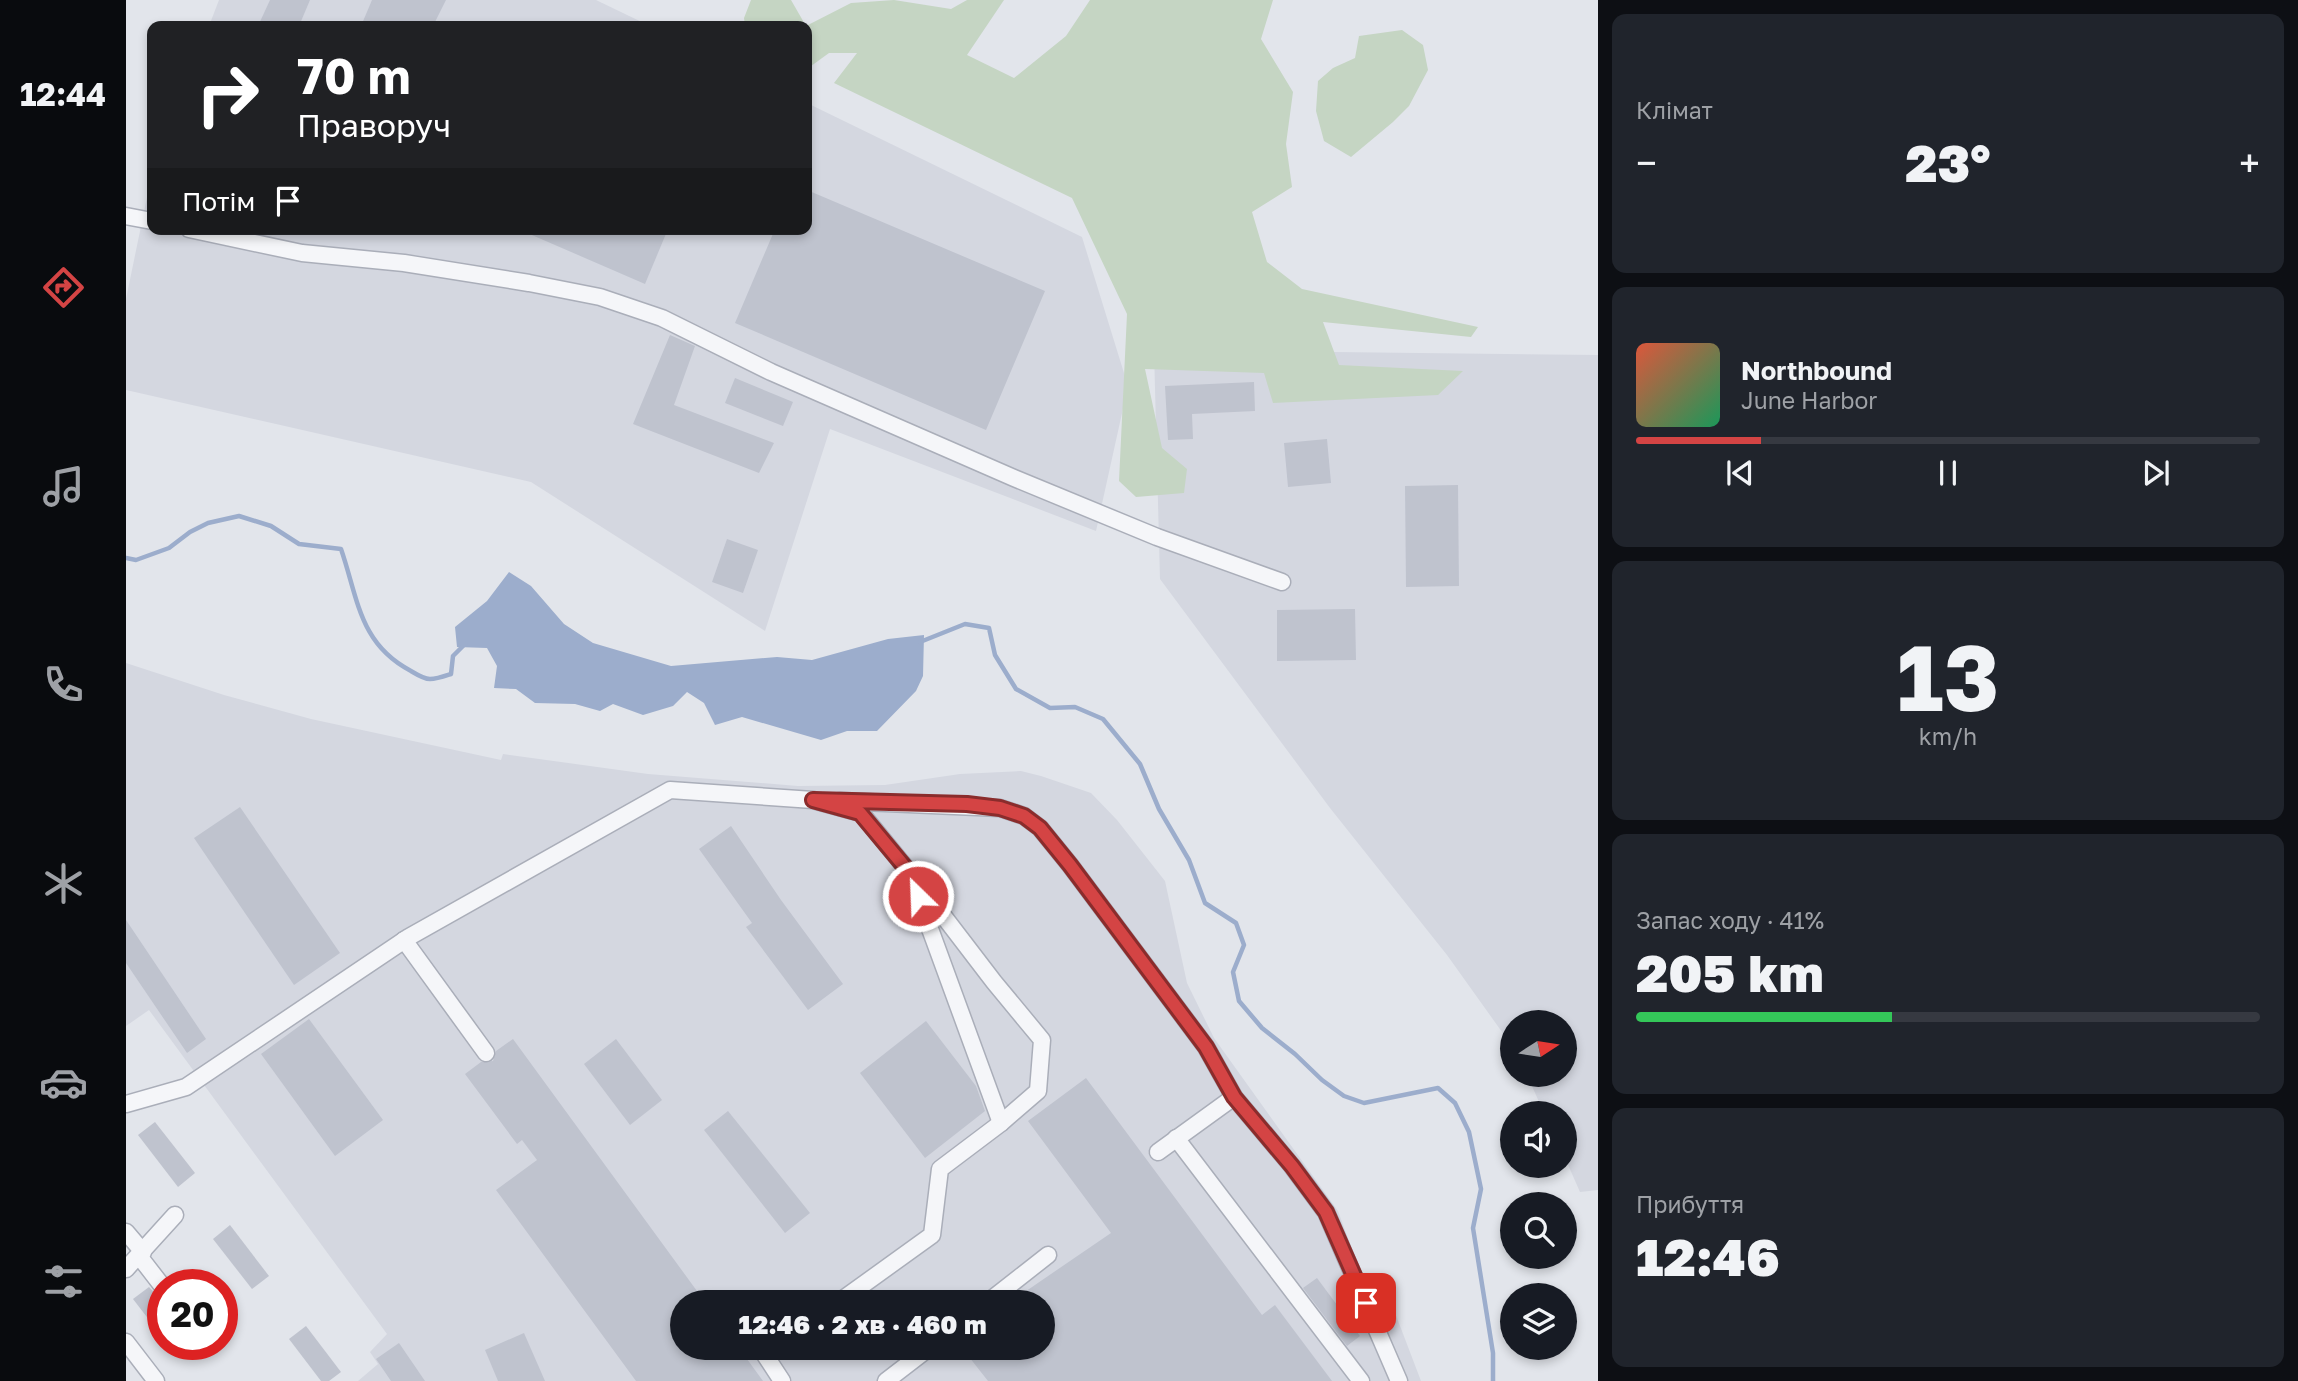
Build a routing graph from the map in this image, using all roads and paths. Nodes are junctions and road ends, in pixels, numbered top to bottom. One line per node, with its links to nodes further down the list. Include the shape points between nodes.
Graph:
1 (126, 216): 2 (street)
2 (147, 220)
3 (217, 235): 4 (street, via 302,253 404,263 600,297 662,318 771,372 1026,483)
4 (1282, 582)
5 (813, 800): 6 (street, via 860,813); 7 (street, via 670,790); 9 (street, via 967,804 1024,816 1070,865 1206,1047)
6 (919, 884): 11 (street, via 918,896); 11 (street, via 1042,1040 1038,1091)
7 (404, 940): 8 (street); 10 (street, via 186,1087)
8 (486, 1053)
9 (1234, 1097): 12 (street); 29 (street, via 1326,1212)
10 (126, 1104)
11 (1001, 1123): 20 (street, via 940,1169 932,1235)
12 (1176, 1138): 13 (street); 28 (street)
13 (1158, 1152)
14 (175, 1215): 16 (street)
15 (126, 1232): 16 (street)
16 (141, 1254): 18 (street); 19 (street)
17 (1048, 1255): 21 (street)
18 (126, 1269)
19 (151, 1269)
20 (856, 1290)
21 (1003, 1290)
22 (127, 1346): 25 (street)
23 (768, 1360): 26 (street)
24 (913, 1360): 27 (street)
25 (156, 1381)
26 (782, 1381)
27 (886, 1381)
28 (1361, 1381)
29 (1399, 1381)

